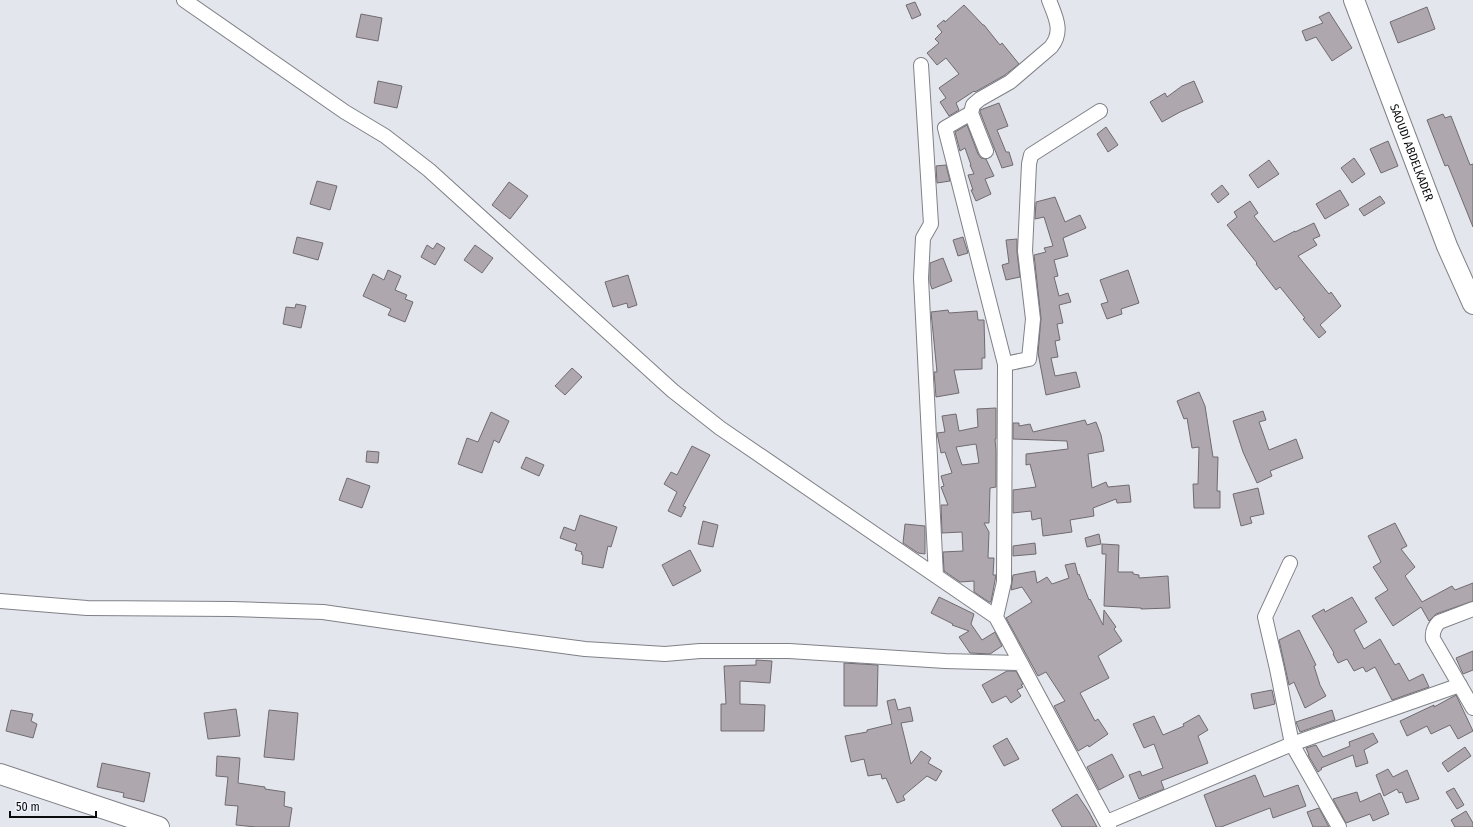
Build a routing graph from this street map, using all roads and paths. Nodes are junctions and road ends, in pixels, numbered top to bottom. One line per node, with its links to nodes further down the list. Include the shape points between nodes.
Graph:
1 (184, 0): 11 (street, via 345,112 386,136 429,170 673,391 720,428)
2 (1049, 0): 6 (street, via 1058,30 1057,40 1010,82 980,99 973,106)
3 (1354, 0): 8 (main road, SAOUDI ABDELKADER, via 1447,246)
4 (921, 65): 11 (street, via 931,224 923,238 920,278)
5 (1100, 111): 9 (street, via 1031,154 1025,251 1033,319 1029,359)
6 (971, 113): 7 (street); 9 (street, via 945,128)
7 (986, 151)
8 (1473, 304)
9 (1005, 364): 14 (street, via 1004,582)
10 (1290, 563): 18 (street, via 1265,617)
11 (936, 576): 14 (street)
12 (0, 601): 15 (street, via 87,608 323,612 600,650 665,654 789,650 946,662)
13 (1473, 609): 16 (street, via 1439,622 1433,630 1433,640)
14 (996, 617): 15 (street)
15 (1020, 663): 20 (street)
16 (1460, 685): 17 (street); 18 (street)
17 (1473, 708)
18 (1292, 744): 20 (street); 22 (street)
19 (0, 774): 21 (main road)
20 (1108, 825)
21 (159, 827)
22 (1339, 827)

